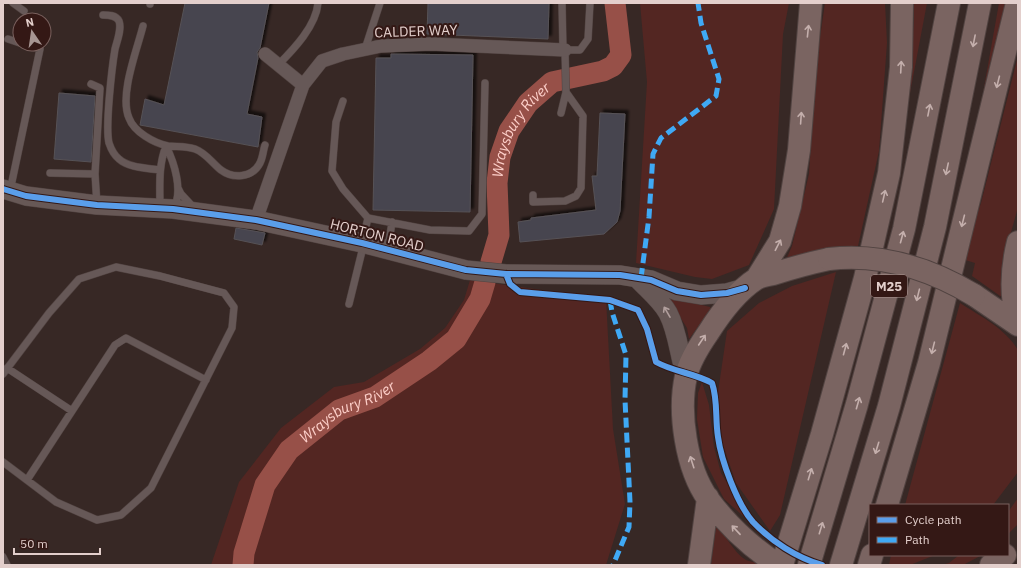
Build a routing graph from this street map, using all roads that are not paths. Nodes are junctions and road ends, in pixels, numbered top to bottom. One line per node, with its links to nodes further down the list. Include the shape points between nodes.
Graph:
1 (13, 3): 11 (lane)
2 (318, 3): 20 (lane, via 311,24 289,54)
3 (380, 3): 16 (lane)
4 (562, 3): 17 (lane)
5 (590, 3): 17 (lane, via 588,39 580,50)
6 (811, 3): 45 (highway, one-way to 6, via 780,241 790,206 799,150)
7 (902, 3): 60 (highway, M25, one-way to 7, via 822,434 863,285 889,173 901,67)
8 (949, 3): 63 (highway, M25, one-way to 8, via 858,404 904,229)
9 (980, 3): 64 (highway, M25, one-way to 64, via 930,249 889,406)
10 (1017, 3): 55 (highway, one-way to 55, via 929,363)
11 (24, 11)
12 (103, 15): 29 (lane, via 116,18 120,28 114,64 109,143 120,160 130,165)
13 (143, 26): 28 (lane, via 127,88 127,112 129,120 140,132)
14 (8, 39): 15 (lane)
15 (12, 40)
16 (366, 49): 17 (street, CALDER WAY, via 431,44); 23 (street, CALDER WAY, via 322,61)
17 (564, 50): 24 (lane)
18 (39, 52): 33 (lane)
19 (265, 54): 20 (street)
20 (278, 64): 23 (street)
21 (485, 83): 40 (lane, via 482,214 469,231 430,230)
22 (91, 84): 31 (lane, via 100,88)
23 (303, 85): 39 (street, CALDER WAY)
24 (566, 92): 26 (lane); 34 (lane, via 583,116 581,188 576,196 565,201 533,202)
25 (343, 101): 38 (lane, via 336,122 332,171 343,189)
26 (561, 113)
27 (265, 145): 28 (lane, via 257,168 247,174 236,176 225,173 196,149)
28 (166, 146): 29 (lane); 32 (lane, via 173,161)
29 (160, 170): 36 (lane)
30 (50, 172): 31 (lane)
31 (95, 174): 35 (lane)
32 (177, 186): 36 (lane, via 177,200); 37 (lane)
33 (7, 190): 35 (street, HORTON ROAD, via 26,196)
34 (534, 195)
35 (97, 205): 36 (street, HORTON ROAD)
36 (166, 209): 37 (street, HORTON ROAD)
37 (198, 212): 39 (street, HORTON ROAD)
38 (368, 218): 40 (lane); 42 (lane)
39 (256, 220): 42 (street, HORTON ROAD)
40 (392, 222): 43 (lane)
41 (1018, 242): 47 (highway, via 1011,277)
42 (363, 243): 43 (street, HORTON ROAD); 46 (lane)
43 (388, 250): 44 (street, HORTON ROAD, via 466,270 506,274 620,275)
44 (637, 278): 45 (street, HORTON ROAD, via 651,280 677,291 701,295 727,293); 49 (street, one-way to 44, via 668,312)
45 (751, 283): 47 (highway, bridge, via 829,259 854,257 900,263 943,278); 49 (highway, one-way to 45, via 699,346 718,316)
46 (349, 304)
47 (1018, 324)
48 (5, 371): 50 (lane, via 49,313 79,279 116,267 224,293 234,307 232,328); 51 (lane)
49 (686, 376): 54 (highway, one-way to 49, via 692,464 686,440 683,412)
50 (206, 380): 51 (lane, via 126,338 116,345); 53 (lane, via 151,488 121,515 97,520 56,502)
51 (72, 411): 53 (lane)
52 (3, 462): 53 (lane)
53 (27, 480)
54 (708, 498): 60 (highway, one-way to 54, via 737,532); 62 (highway)
55 (887, 504)
56 (1018, 544): 57 (highway)
57 (1009, 551)
58 (1004, 556): 65 (highway)
59 (3, 557): 61 (lane)
60 (775, 562)
61 (7, 565)
62 (699, 565)
63 (809, 565)
64 (841, 565)
65 (991, 565)

